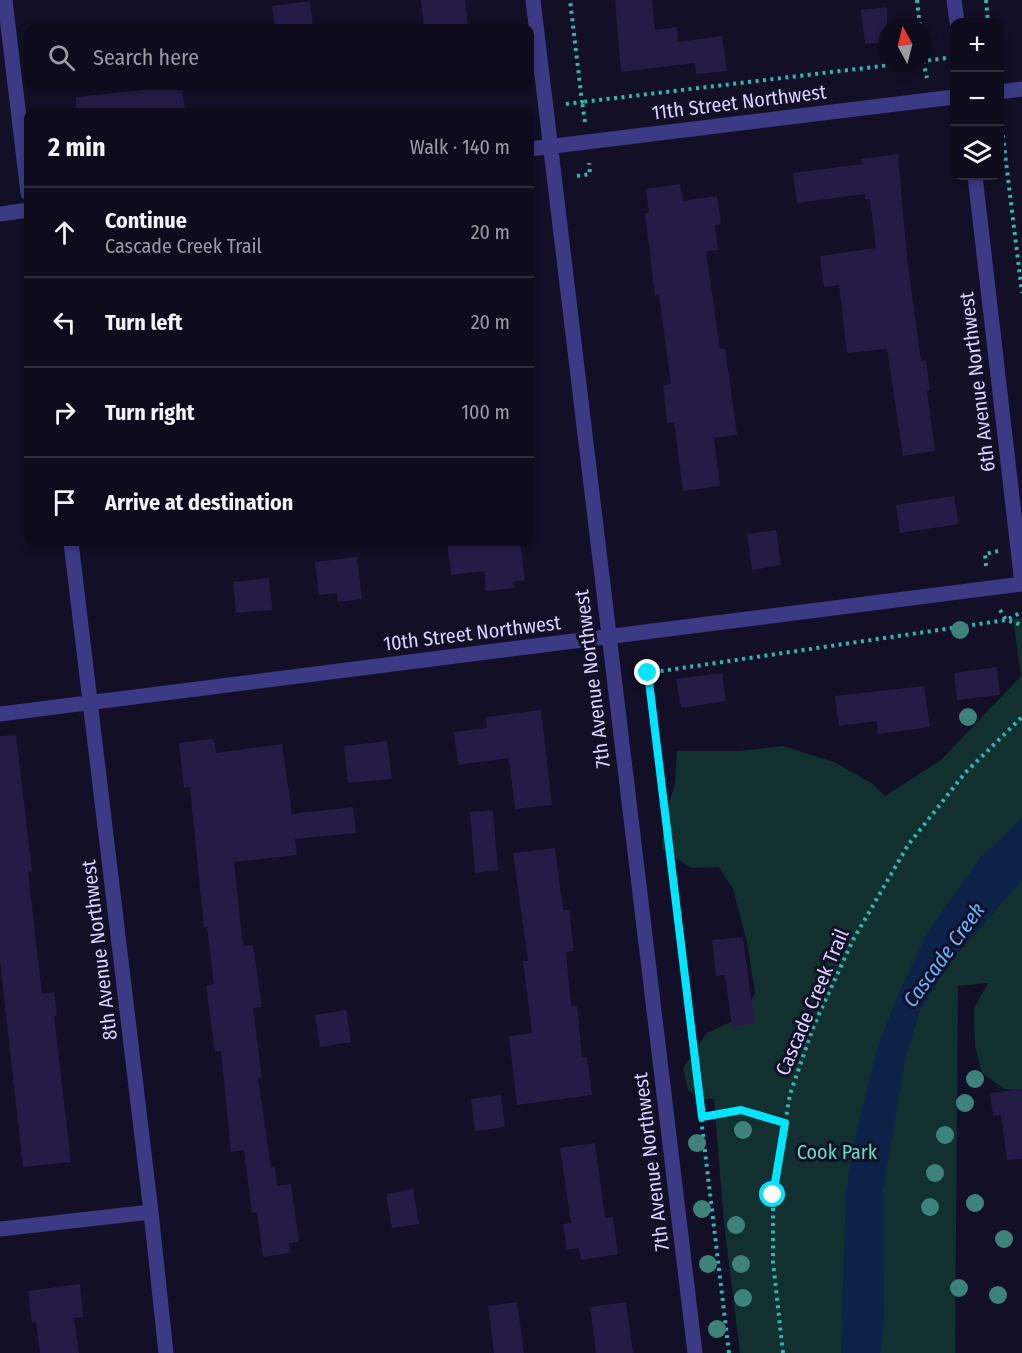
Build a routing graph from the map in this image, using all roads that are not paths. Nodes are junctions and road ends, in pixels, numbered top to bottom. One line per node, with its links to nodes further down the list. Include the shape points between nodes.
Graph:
1 (5, 0): 10 (street)
2 (533, 0): 8 (street, 7th Avenue Northwest)
3 (954, 0): 4 (street)
4 (956, 18)
5 (1022, 89): 6 (street)
6 (1004, 91)
7 (950, 97): 8 (street, 11th Street Northwest)
8 (551, 146): 9 (street, 11th Street Northwest); 16 (street, 7th Avenue Northwest)
9 (534, 148)
10 (24, 159)
11 (975, 180): 15 (street, 6th Avenue Northwest)
12 (24, 211): 13 (street)
13 (0, 214)
14 (72, 546): 17 (street, 8th Avenue Northwest)
15 (1022, 584): 16 (street, 10th Street Northwest)
16 (608, 638): 17 (street, 10th Street Northwest); 22 (street, 7th Avenue Northwest)
17 (91, 702): 18 (street, 10th Street Northwest); 19 (street, 8th Avenue Northwest)
18 (0, 714)
19 (152, 1212): 20 (street); 21 (street, 8th Avenue Northwest)
20 (0, 1229)
21 (166, 1353)
22 (695, 1353)

